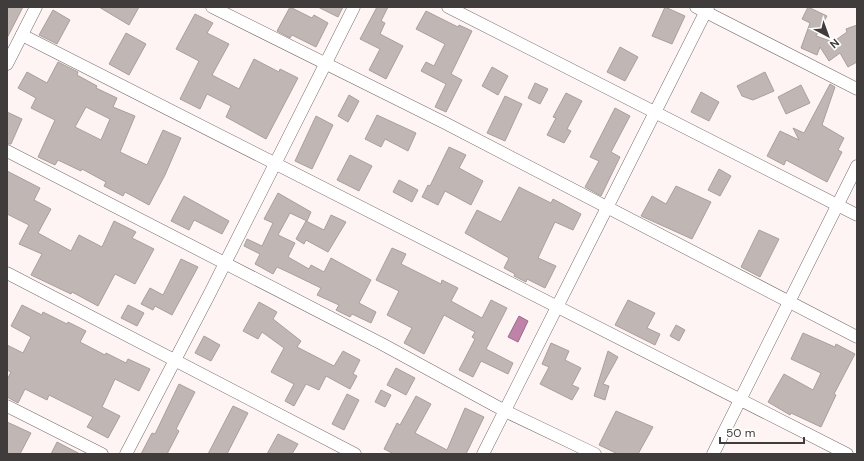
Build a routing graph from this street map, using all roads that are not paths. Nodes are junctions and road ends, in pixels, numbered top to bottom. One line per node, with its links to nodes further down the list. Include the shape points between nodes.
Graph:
1 (36, 7): 6 (street)
2 (212, 7): 7 (street)
3 (354, 7): 7 (street)
4 (448, 7): 10 (street)
5 (703, 9): 9 (street); 10 (street)
6 (22, 35): 8 (street); 12 (street)
7 (325, 63): 12 (street); 15 (street)
8 (7, 64)
9 (857, 89)
10 (655, 112): 14 (street); 15 (street)
11 (7, 151): 17 (street)
12 (276, 164): 17 (street); 20 (street)
13 (857, 166): 14 (street)
14 (838, 205): 16 (street); 19 (street)
15 (608, 206): 19 (street); 20 (street)
16 (857, 215)
17 (225, 262): 22 (street); 25 (street)
18 (7, 273): 22 (street)
19 (789, 302): 21 (street); 23 (street)
20 (557, 307): 23 (street); 25 (street)
21 (857, 337)
22 (175, 362): 27 (street); 28 (street)
23 (740, 400): 31 (street); 32 (street)
24 (7, 406): 26 (street)
25 (505, 411): 29 (street); 30 (street)
26 (102, 454)
27 (126, 454)
28 (355, 454)
29 (483, 454)
30 (595, 454)
31 (713, 454)
32 (847, 454)

